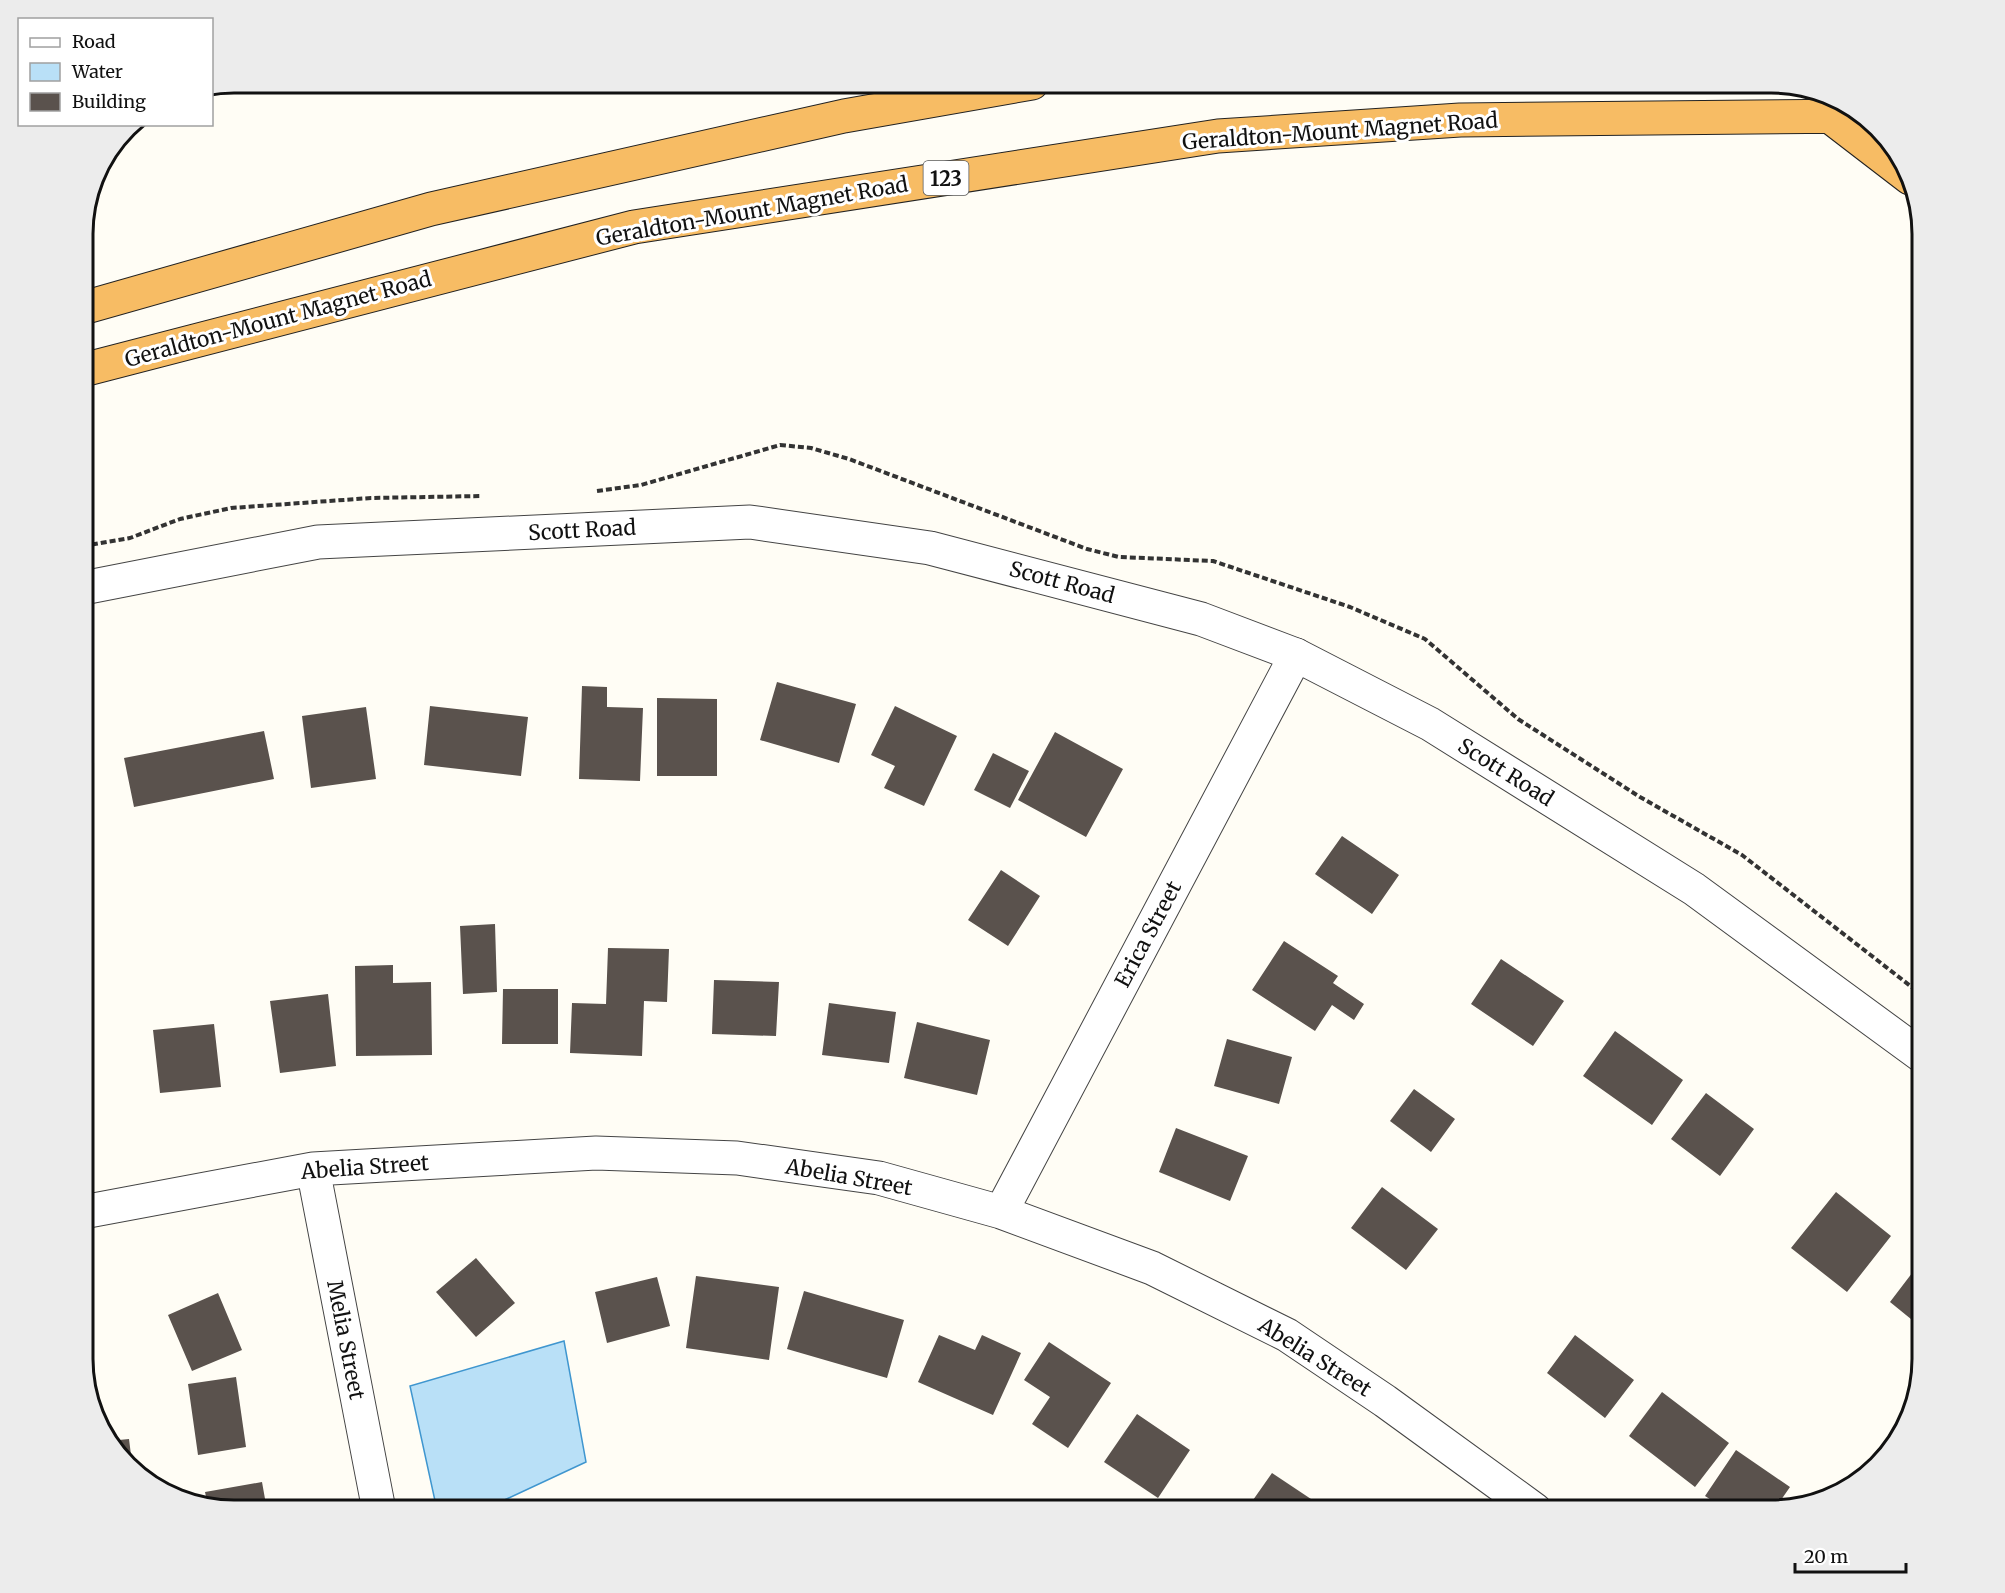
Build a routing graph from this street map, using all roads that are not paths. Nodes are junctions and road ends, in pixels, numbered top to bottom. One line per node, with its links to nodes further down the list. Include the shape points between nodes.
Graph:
1 (971, 93): 5 (highway, via 844,116 431,209)
2 (1828, 115): 3 (highway, Geraldton-Mount Magnet Road / 123); 4 (highway); 6 (highway, Geraldton-Mount Magnet Road / 123, via 1460,120 1218,135 634,227)
3 (1847, 116)
4 (1894, 166)
5 (93, 305)
6 (93, 367)
7 (93, 586): 8 (street, Scott Road, via 318,542 750,522 930,548 1201,619)
8 (1296, 655): 9 (street, Scott Road, via 1430,724 1694,890); 12 (street, Erica Street)
9 (1912, 1048)
10 (313, 1169): 11 (street, Abelia Street); 12 (street, Abelia Street, via 596,1153 737,1158 879,1178); 13 (street, Melia Street)
11 (93, 1210)
12 (1001, 1212): 14 (street, Abelia Street, via 1152,1268 1287,1335)
13 (377, 1500)
14 (1521, 1500)

